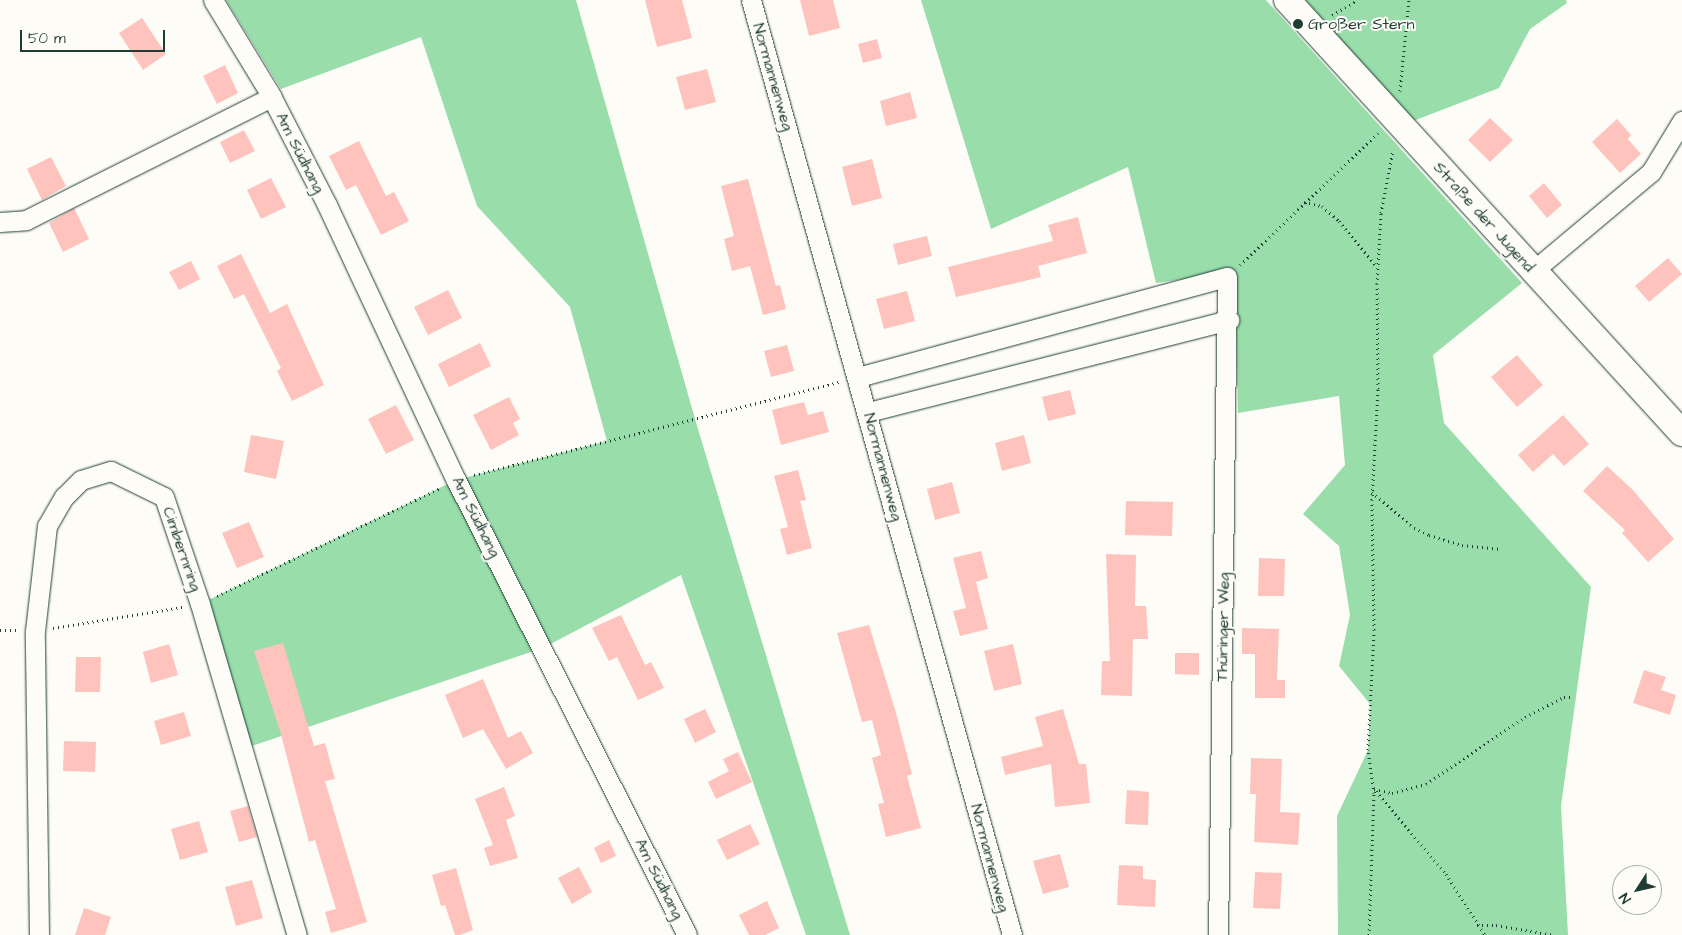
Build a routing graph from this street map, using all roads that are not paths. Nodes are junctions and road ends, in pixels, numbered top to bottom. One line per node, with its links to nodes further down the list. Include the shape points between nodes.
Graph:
1 (213, 0): 4 (street, Am Südhang)
2 (752, 0): 9 (street, Normannenweg)
3 (1288, 0): 7 (street, Straße der Jugend)
4 (272, 97): 6 (street, Am Südhang, via 26,220); 14 (street, Am Südhang, via 327,205 456,480)
5 (1682, 121): 7 (street, via 1651,172)
6 (0, 222)
7 (1533, 271): 11 (street, Straße der Jugend)
8 (1229, 320): 9 (street, Thüringer Weg, via 1227,277); 10 (street); 16 (street, Thüringer Weg)
9 (858, 377): 10 (street, Normannenweg)
10 (868, 412): 15 (street, Normannenweg)
11 (1682, 433)
12 (39, 935): 13 (street, Cimbernring, via 35,631 47,526 64,497 81,480 111,471 164,496 200,604)
13 (297, 935)
14 (687, 935)
15 (1012, 935)
16 (1218, 935)

